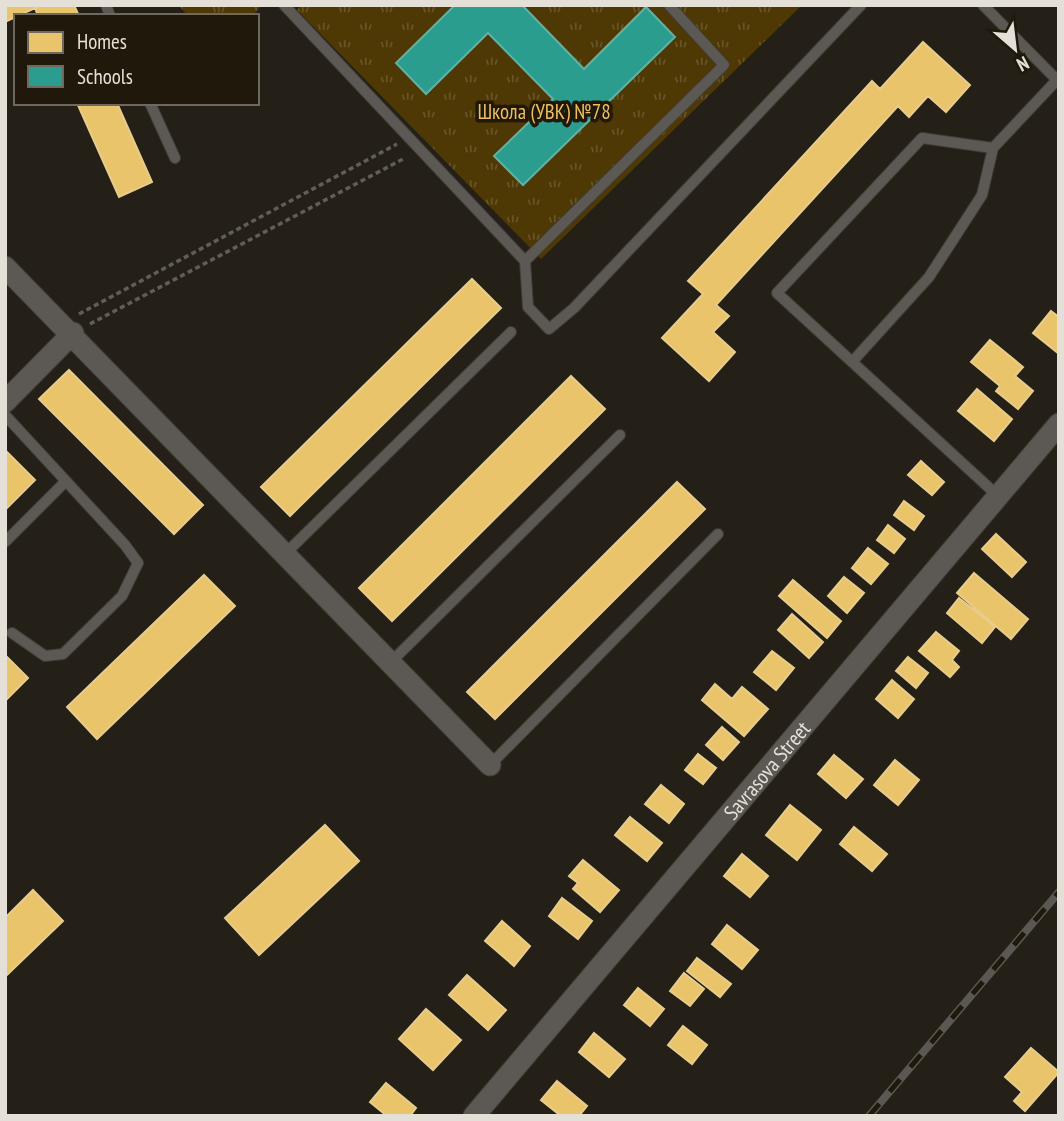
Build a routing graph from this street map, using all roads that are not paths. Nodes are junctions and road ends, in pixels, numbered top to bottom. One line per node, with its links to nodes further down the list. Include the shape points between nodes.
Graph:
1 (284, 5): 9 (lane)
2 (669, 5): 9 (lane, via 724,65)
3 (861, 5): 9 (lane, via 549,329 528,307)
4 (983, 5): 5 (lane)
5 (1058, 80): 7 (lane)
6 (151, 105): 8 (lane)
7 (993, 148): 13 (lane, via 982,195 929,277); 13 (lane, via 922,138 777,293)
8 (175, 158)
9 (525, 261)
10 (5, 267): 11 (street)
11 (67, 328): 14 (street); 22 (street)
12 (511, 332): 22 (lane)
13 (852, 362): 19 (lane)
14 (5, 402)
15 (5, 415): 18 (lane)
16 (1059, 424): 19 (street, Savrasova Street)
17 (620, 435): 24 (lane)
18 (65, 482): 21 (lane); 23 (lane, via 138,563 122,596 63,654 45,656)
19 (997, 495): 26 (street, Savrasova Street)
20 (718, 534): 25 (lane)
21 (5, 542)
22 (286, 554): 24 (street)
23 (12, 633)
24 (391, 662): 25 (street)
25 (490, 765)
26 (474, 1116)

